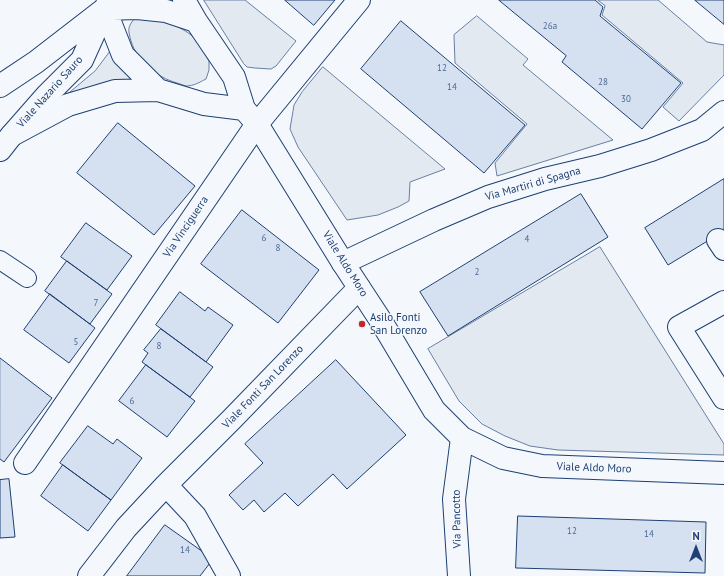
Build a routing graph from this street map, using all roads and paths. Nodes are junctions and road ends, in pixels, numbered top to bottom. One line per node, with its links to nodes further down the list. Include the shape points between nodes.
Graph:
1 (184, 0): 4 (street, Viale Aldo Moro)
2 (358, 0): 8 (street, Via Vinciguerra)
3 (107, 5): 4 (street, via 166,11); 5 (street, via 36,62); 6 (street, via 123,55); 9 (street, Viale Nazario Sauro, via 82,60 47,95)
4 (196, 21): 8 (street, Viale Aldo Moro, via 234,77)
5 (0, 86)
6 (158, 90): 8 (street); 9 (street, via 115,91 68,105)
7 (724, 112): 11 (street, Via Martiri di Spagna, via 702,130 600,166 545,179 488,197)
8 (250, 116): 11 (street, Viale Aldo Moro); 17 (street, Via Vinciguerra)
9 (6, 143)
10 (0, 260): 12 (street)
11 (343, 263): 13 (street, Viale Aldo Moro)
12 (27, 278)
13 (359, 288): 16 (street, Viale Aldo Moro, via 434,410); 19 (street, Viale Fonti San Lorenzo)
14 (724, 302): 15 (street, via 679,326)
15 (724, 398)
16 (462, 438): 18 (street, Viale Aldo Moro, via 504,458 542,466); 22 (street, Via Pancotto, via 454,498)
17 (24, 463)
18 (724, 473)
19 (166, 485): 20 (street, Viale Fonti San Lorenzo, via 126,528); 21 (street, via 194,516)
20 (89, 576)
21 (229, 576)
22 (459, 576)

